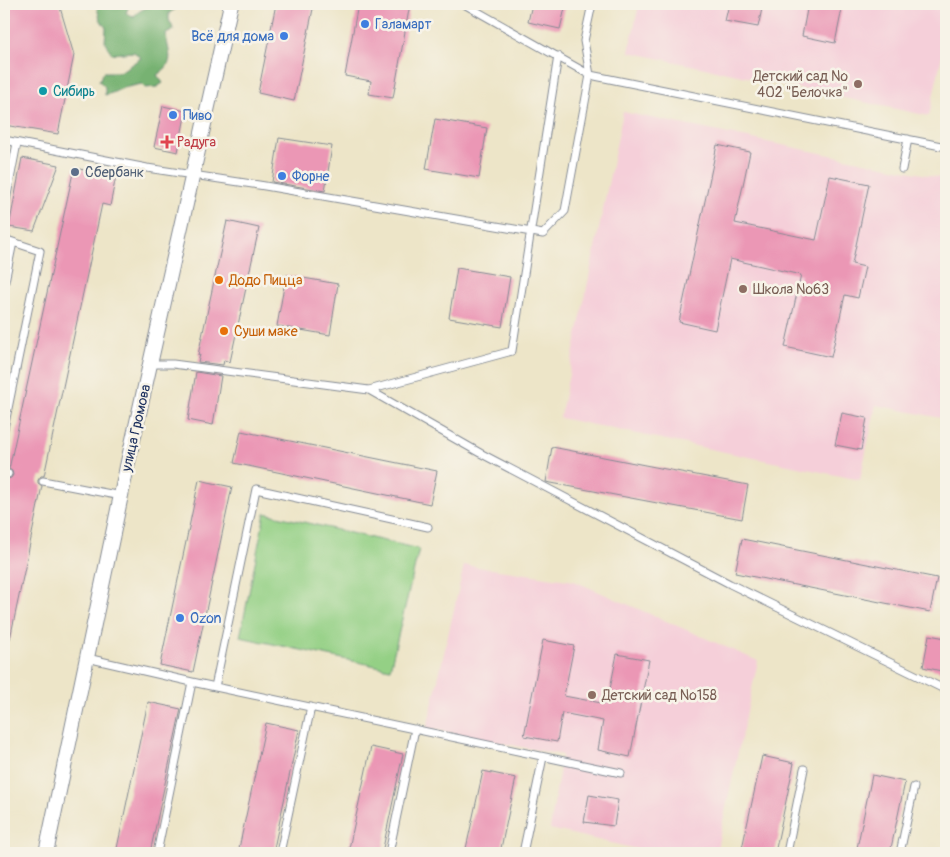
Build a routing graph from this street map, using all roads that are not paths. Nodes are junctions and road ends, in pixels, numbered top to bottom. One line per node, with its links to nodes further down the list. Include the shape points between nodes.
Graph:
1 (231, 4): 11 (street, улица Громова)
2 (464, 4): 4 (lane)
3 (592, 4): 5 (lane, via 584,41)
4 (558, 56): 5 (lane); 13 (lane)
5 (590, 75): 7 (lane); 13 (lane, via 565,212 543,234)
6 (4, 140): 8 (lane)
7 (908, 140): 9 (lane); 10 (lane)
8 (17, 143): 11 (lane); 12 (lane)
9 (946, 147)
10 (902, 170)
11 (192, 174): 13 (lane); 17 (street, улица Громова)
12 (4, 211)
13 (530, 232): 18 (lane, via 512,351)
14 (4, 239): 15 (lane)
15 (13, 242): 16 (lane); 19 (lane, via 40,251)
16 (4, 286)
17 (150, 364): 18 (lane, via 173,364); 21 (street, улица Громова)
18 (369, 390): 26 (lane, via 480,453 721,580)
19 (4, 428)
20 (43, 481): 21 (lane)
21 (121, 496): 23 (street, улица Громова)
22 (428, 527): 25 (lane, via 256,489)
23 (87, 658): 24 (lane); 33 (street, улица Громова)
24 (192, 682): 25 (lane); 34 (lane)
25 (215, 686): 27 (lane)
26 (946, 690)
27 (311, 707): 28 (lane); 35 (lane)
28 (415, 729): 29 (lane); 36 (lane)
29 (543, 757): 31 (lane); 37 (lane)
30 (804, 769): 38 (lane)
31 (621, 773)
32 (914, 787): 39 (lane)
33 (46, 853)
34 (156, 853)
35 (280, 853)
36 (389, 853)
37 (523, 853)
38 (787, 853)
39 (900, 853)

